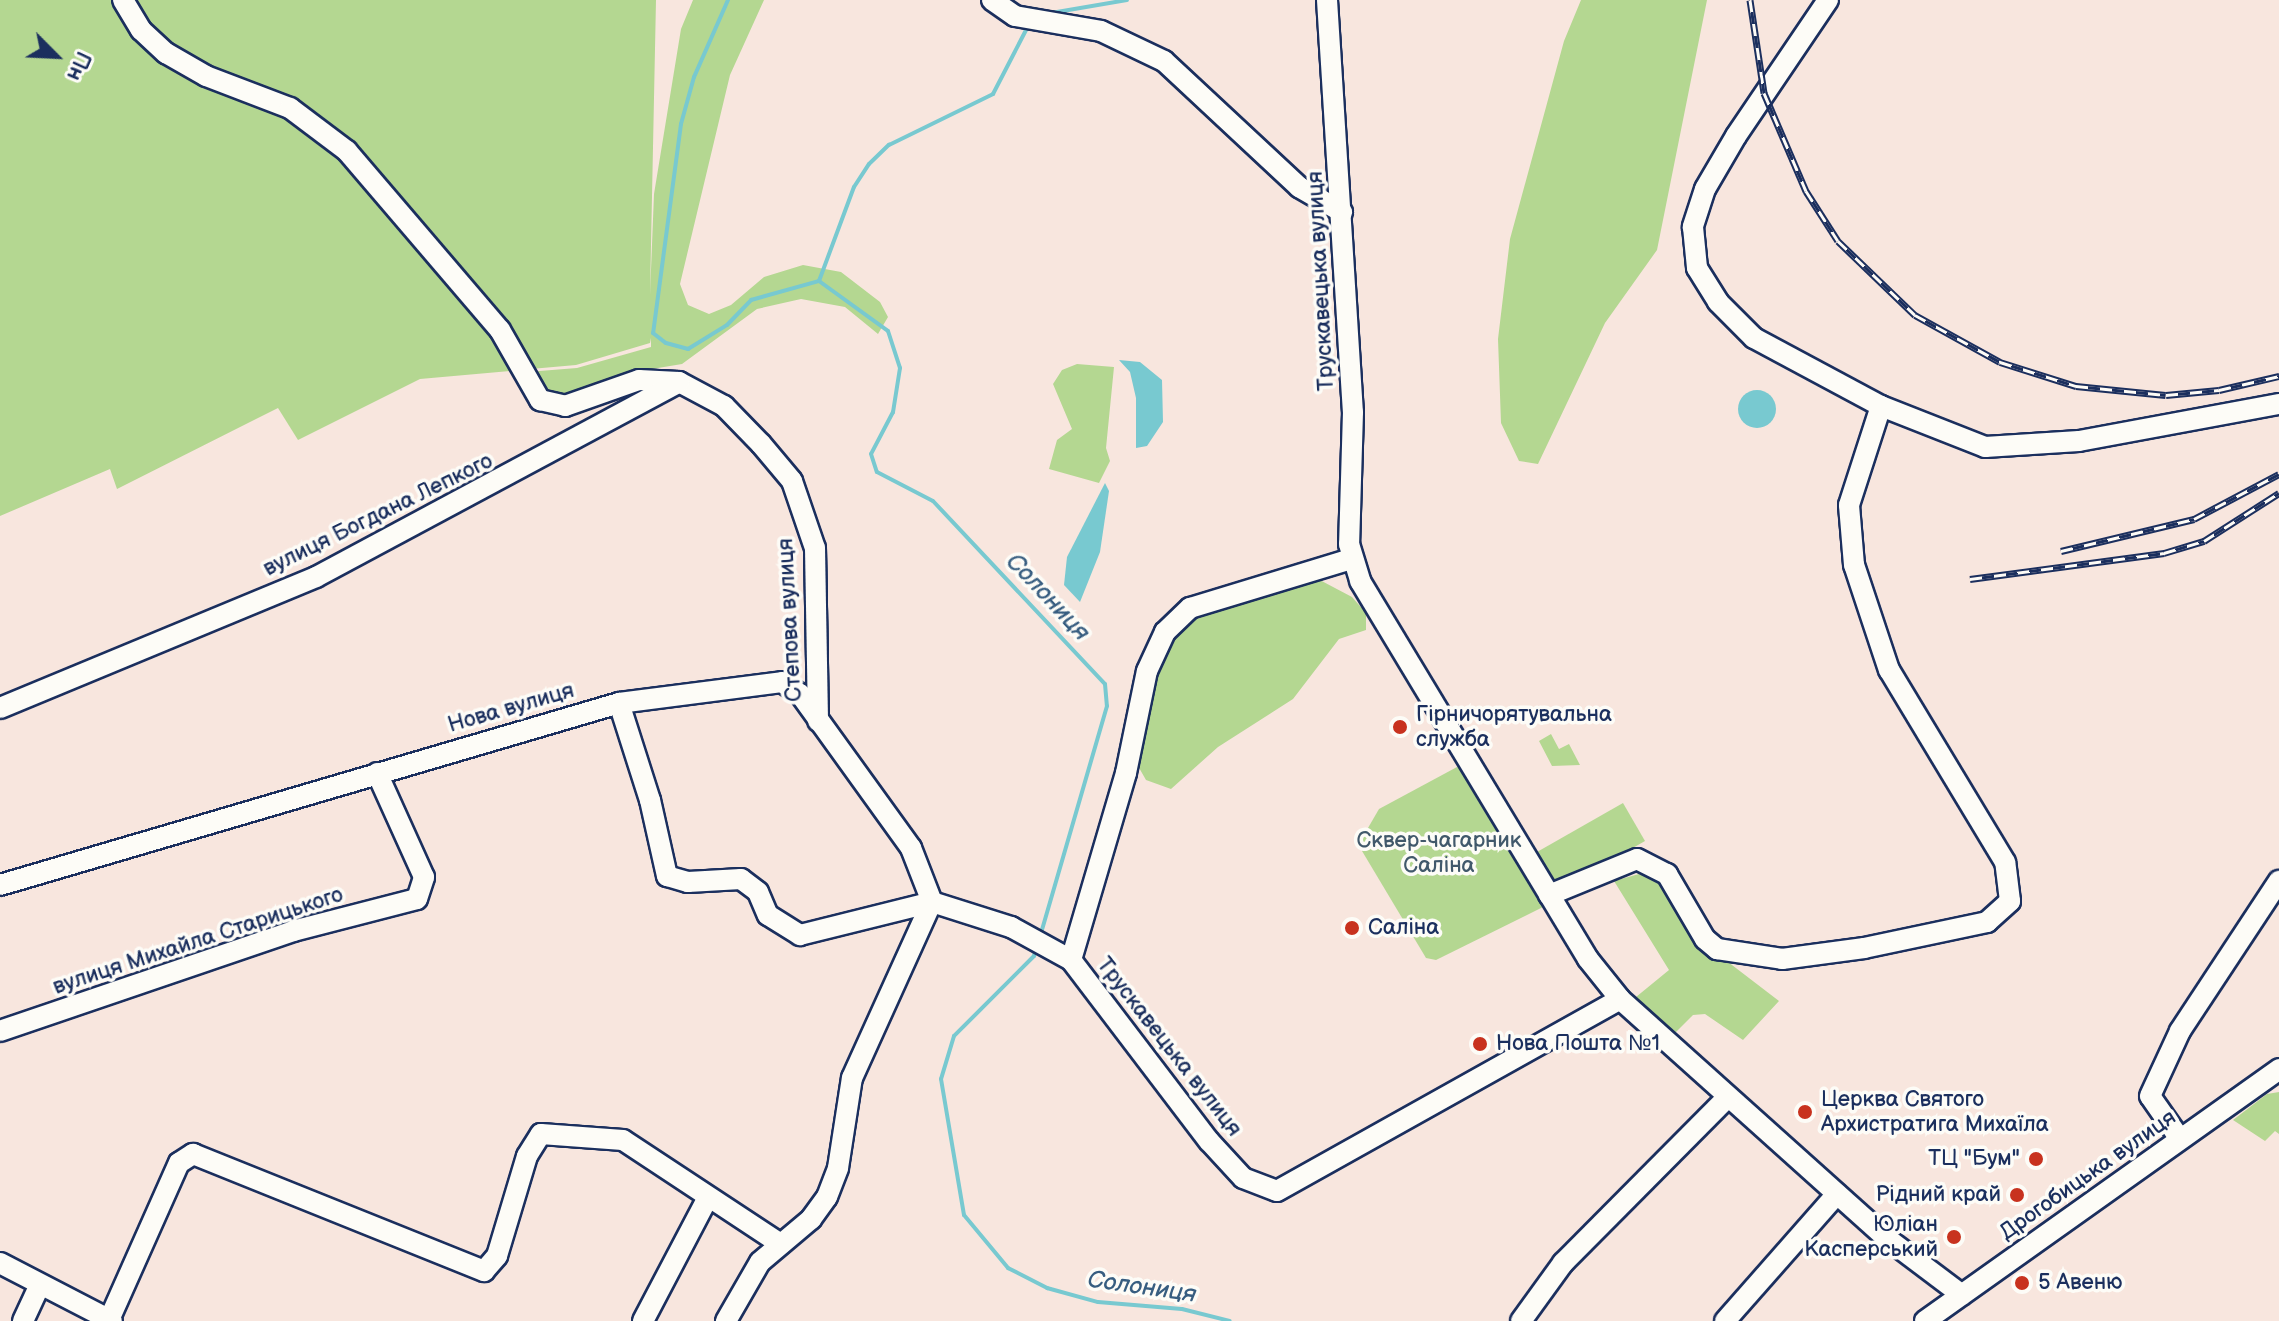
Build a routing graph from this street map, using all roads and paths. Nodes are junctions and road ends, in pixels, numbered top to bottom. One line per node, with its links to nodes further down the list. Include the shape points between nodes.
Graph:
1 (123, 0): 6 (street, via 141,30 166,53 206,76 290,108 347,151 500,330 540,400 565,406 639,380)
2 (992, 0): 5 (street, via 1015,16 1101,31 1164,61 1299,187)
3 (1327, 0): 5 (street, Трускавецька вулиця)
4 (1828, 0): 8 (street, via 1705,189 1693,227 1697,268 1718,302 1754,338)
5 (1342, 212): 9 (street, Трускавецька вулиця, via 1353,412)
6 (679, 382): 11 (street, вулиця Богдана Лепкого, via 316,577); 12 (street, Степова вулиця, via 724,406 792,481 805,507 815,548)
7 (2279, 404): 8 (street, via 2122,435 2012,448 1985,447)
8 (1881, 406): 16 (street, via 1849,505 1854,565 1889,670 2005,862 2010,901 1987,922 1782,959 1717,949 1705,939 1667,874 1637,859)
9 (1351, 559): 16 (street); 18 (street, Трускавецька вулиця, via 1190,608 1165,632 1147,671 1126,773)
10 (619, 703): 12 (street, Нова вулиця, via 782,682 800,694); 13 (street, Нова вулиця); 17 (street, via 667,876 688,882 741,879 758,892 768,915 800,935)
11 (0, 708)
12 (818, 721): 17 (street, Нова вулиця, via 911,848)
13 (377, 773): 15 (street, Нова вулиця); 20 (street, вулиця Михайла Старицького, via 424,877 417,899 293,931)
14 (2279, 881): 23 (street, via 2180,1031 2150,1096)
15 (0, 885)
16 (1549, 895): 19 (street)
17 (932, 902): 18 (street, via 1011,927); 26 (street, via 852,1078 838,1168 827,1197)
18 (1071, 960): 19 (street, Трускавецька вулиця, via 1209,1141 1243,1178 1277,1191)
19 (1620, 999): 22 (street)
20 (0, 1031)
21 (2279, 1069): 23 (street, Дрогобицька вулиця)
22 (1728, 1097): 24 (street); 34 (street, via 1563,1263)
23 (2180, 1139): 29 (street, Дрогобицька вулиця)
24 (1837, 1194): 29 (street); 35 (street)
25 (707, 1199): 26 (street, via 739,1213); 30 (street, via 623,1140 541,1134 527,1156 497,1256 492,1266 476,1271 193,1154 179,1163); 32 (street)
26 (781, 1244): 33 (street, via 760,1262)
27 (0, 1263): 28 (street)
28 (39, 1286): 30 (street); 31 (street)
29 (1962, 1295): 36 (street, Дрогобицька вулиця)
30 (111, 1320)
31 (23, 1321)
32 (643, 1321)
33 (726, 1321)
34 (1521, 1321)
35 (1725, 1321)
36 (1925, 1321)

